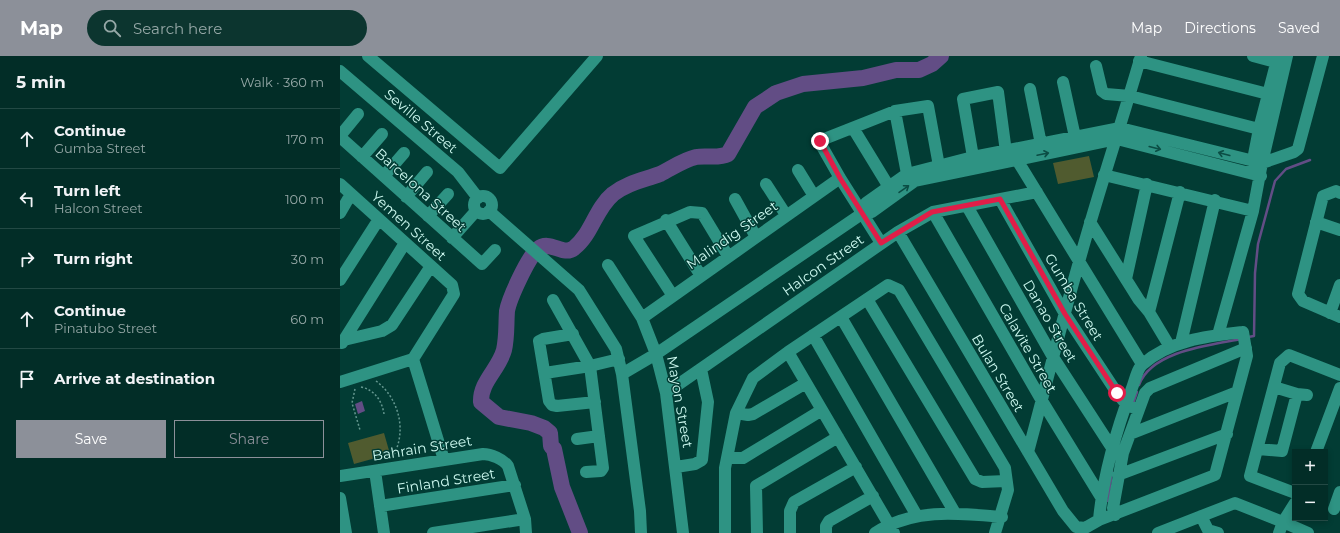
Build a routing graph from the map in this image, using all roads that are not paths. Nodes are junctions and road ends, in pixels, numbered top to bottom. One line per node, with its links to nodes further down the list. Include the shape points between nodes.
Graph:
1 (368, 56): 2 (street, via 500,168)
2 (597, 56)
3 (1253, 56): 7 (street)
4 (1288, 56): 29 (street)
5 (1323, 56): 29 (street, via 1298,149)
6 (1140, 59): 12 (street); 13 (street)
7 (1277, 59): 12 (street)
8 (1096, 66): 13 (street, via 1104,93)
9 (340, 71): 52 (street, Seville Street, via 458,172 478,198 489,198 492,206)
10 (1063, 82): 21 (street)
11 (1030, 89): 22 (street)
12 (1268, 94): 17 (street)
13 (1130, 96): 17 (street); 18 (street)
14 (895, 111): 16 (street); 28 (street, via 928,106); 32 (street)
15 (358, 114): 20 (street)
16 (853, 128): 35 (street, via 820,141); 39 (street)
17 (1259, 129): 29 (street)
18 (1119, 133): 21 (street); 27 (street, one-way to 18); 29 (street); 33 (street)
19 (382, 134): 25 (street)
20 (340, 137): 25 (street, Barcelona Street)
21 (1075, 137): 22 (street)
22 (1041, 144): 23 (street)
23 (1006, 152): 26 (street); 26 (street, via 998,92 963,99)
24 (404, 153): 34 (street)
25 (362, 157): 34 (street, Barcelona Street)
26 (973, 157): 28 (street)
27 (1017, 160): 40 (street); 55 (street, one-way to 27, via 872,212 915,181)
28 (939, 166): 32 (street)
29 (1257, 168): 51 (street)
30 (798, 170): 46 (street)
31 (427, 172): 45 (street)
32 (907, 174): 39 (street)
33 (1104, 175): 38 (street); 60 (street)
34 (384, 176): 45 (street, Barcelona Street)
35 (840, 178): 46 (street, Malindig Street); 55 (street)
36 (340, 184): 43 (street, Yemen Street)
37 (766, 184): 56 (street)
38 (1147, 184): 41 (street); 74 (street)
39 (889, 187): 55 (street, via 866,203)
40 (1037, 192): 48 (street, Halcon Street); 70 (street)
41 (1180, 192): 49 (street); 80 (street)
42 (1340, 193): 61 (street, via 1336,191 1323,196)
43 (352, 194): 53 (street); 58 (street, Yemen Street)
44 (448, 194): 57 (street)
45 (406, 196): 57 (street, Barcelona Street)
46 (814, 196): 56 (street, Malindig Street)
47 (735, 199): 64 (street)
48 (1000, 199): 50 (street, Halcon Street); 81 (street, Gumba Street)
49 (1215, 200): 51 (street); 90 (street)
50 (967, 206): 54 (street, Halcon Street); 93 (street, Danao Street)
51 (1253, 210): 87 (street)
52 (483, 211): 65 (street); 95 (street, via 572,284 583,296 610,339)
53 (340, 212)
54 (932, 212): 63 (street, Halcon Street); 108 (street, Calavite Street)
55 (863, 213): 67 (street); 92 (street)
56 (786, 215): 64 (street, Malindig Street)
57 (428, 216): 65 (street, Barcelona Street)
58 (379, 219): 66 (street, Yemen Street); 75 (street)
59 (666, 220): 69 (street, via 690,212 702,213); 73 (street); 77 (street, via 634,236)
60 (1090, 222): 70 (street); 74 (street)
61 (1316, 222): 62 (street); 82 (street, via 1298,294 1303,301)
62 (1340, 230)
63 (898, 232): 67 (street, Halcon Street); 121 (street, Bulan Street)
64 (756, 237): 69 (street, Malindig Street)
65 (452, 238): 68 (street, Barcelona Street, via 482,264)
66 (405, 243): 72 (street, Yemen Street); 89 (street)
67 (881, 243): 98 (street, Halcon Street)
68 (495, 250)
69 (728, 256): 73 (street, Malindig Street)
70 (1079, 261): 81 (street); 96 (street)
71 (608, 265): 84 (street, Mayon Street)
72 (431, 266): 89 (street, via 392,325 382,331); 94 (street, Yemen Street, via 452,285 454,294)
73 (701, 276): 77 (street, Malindig Street)
74 (1126, 279): 80 (street)
75 (340, 280)
76 (1340, 285): 82 (street)
77 (673, 296): 84 (street, Malindig Street)
78 (867, 299): 83 (street); 130 (street, via 975,479 982,482); 130 (street, via 888,285 899,290 1005,468)
79 (553, 300): 85 (street)
80 (1149, 312): 90 (street)
81 (1065, 314): 93 (street); 110 (street, Gumba Street)
82 (1335, 315)
83 (841, 317): 86 (street); 140 (street)
84 (642, 318): 92 (street, Mayon Street)
85 (573, 334): 97 (street); 99 (street, via 539,341)
86 (813, 335): 91 (street); 142 (street)
87 (1218, 335): 88 (street, via 1243,332); 90 (street)
88 (1245, 341): 106 (street, via 1248,356); 110 (street, via 1150,388)
89 (342, 342)
90 (1175, 345): 96 (street)
91 (788, 352): 103 (street); 112 (street, via 753,378)
92 (656, 354): 100 (street); 107 (street, Mayon Street)
93 (1053, 357): 108 (street); 118 (street, Danao Street)
94 (413, 359): 102 (street); 123 (street)
95 (619, 359): 97 (street); 100 (street)
96 (1142, 364): 110 (street)
97 (590, 366): 99 (street); 109 (street)
98 (701, 369): 107 (street, Halcon Street); 124 (street, via 708,402 702,460 695,464)
99 (545, 373): 109 (street, via 549,401 552,405)
100 (622, 374): 153 (street)
101 (1340, 375): 104 (street, via 1288,355 1280,363)
102 (340, 382)
103 (806, 383): 111 (street); 112 (street, via 753,414)
104 (1274, 387): 119 (street); 119 (street, via 1302,394 1282,451)
105 (1340, 388): 120 (street)
106 (1237, 392): 113 (street); 114 (street)
107 (666, 393): 124 (street, Mayon Street)
108 (1042, 401): 121 (street); 135 (street, Calavite Street)
109 (595, 402): 115 (street)
110 (1132, 407): 113 (street); 118 (street)
111 (822, 410): 116 (street); 122 (street, via 743,458)
112 (736, 414): 122 (street)
113 (1130, 434): 128 (street)
114 (1227, 434): 128 (street); 141 (street, via 1215,475)
115 (599, 436): 117 (street); 127 (street, via 603,468 601,471)
116 (838, 437): 125 (street); 156 (street, via 756,486)
117 (577, 439)
118 (1112, 448): 135 (street)
119 (1258, 449): 132 (street, via 1250,476)
120 (1317, 449)
121 (1028, 452): 146 (street, Bulan Street, via 1063,511 1076,527 1085,528)
122 (727, 458): 155 (street)
123 (444, 460): 126 (street, Bahrain Street); 131 (street, Bahrain Street, via 489,454 506,463)
124 (676, 467): 154 (street, Mayon Street)
125 (856, 467): 134 (street); 157 (street, via 794,502 790,512)
126 (380, 471): 129 (street, Bahrain Street); 137 (street)
127 (586, 472)
128 (1118, 475): 141 (street)
129 (340, 476)
130 (1006, 482): 144 (street, via 1008,490)
131 (515, 485): 137 (street, Finland Street); 145 (street, Bahrain Street)
132 (1292, 492)
133 (1340, 492): 139 (street)
134 (873, 496): 147 (street); 158 (street, via 829,521)
135 (1101, 497): 146 (street)
136 (340, 498): 149 (street)
137 (380, 506): 150 (street)
138 (1292, 508): 148 (street)
139 (1333, 509)
140 (955, 513): 142 (street); 144 (street)
141 (1115, 515): 146 (street)
142 (917, 516): 147 (street)
143 (1201, 516): 148 (street, via 1235,503); 161 (street); 162 (street, via 1208,530)
144 (1002, 517): 160 (street)
145 (525, 519): 151 (street); 152 (street, Bahrain Street)
146 (1099, 520)
147 (891, 528): 159 (street)
148 (1281, 528): 163 (street)
149 (346, 533)
150 (384, 533)
151 (433, 533)
152 (526, 533)
153 (641, 533)
154 (683, 533)
155 (725, 533)
156 (757, 533)
157 (790, 533)
158 (826, 533)
159 (874, 533)
160 (996, 533)
161 (1158, 533)
162 (1218, 533)
163 (1308, 533)

